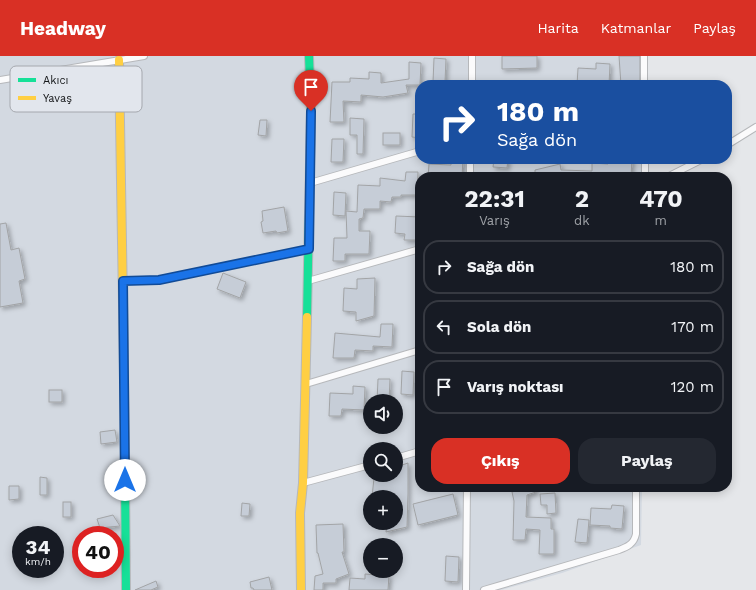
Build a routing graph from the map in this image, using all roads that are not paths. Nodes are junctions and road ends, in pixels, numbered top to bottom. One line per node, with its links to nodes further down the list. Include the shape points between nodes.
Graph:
1 (144, 56): 5 (street)
2 (309, 56): 18 (street)
3 (472, 56): 10 (street)
4 (644, 56): 11 (street)
5 (119, 60): 6 (street); 7 (street)
6 (83, 66)
7 (119, 66)
8 (10, 78): 9 (street)
9 (0, 80)
10 (472, 80)
11 (644, 80)
12 (120, 112): 21 (street)
13 (756, 127): 14 (street)
14 (732, 142)
15 (415, 152): 18 (street)
16 (693, 164): 17 (street)
17 (677, 172)
18 (310, 183): 19 (street)
19 (309, 249): 21 (street, via 159,280); 22 (street)
20 (415, 250): 22 (street)
21 (123, 281): 31 (street)
22 (308, 281): 24 (street)
23 (415, 351): 24 (street)
24 (306, 384): 28 (street)
25 (415, 452): 26 (street)
26 (403, 456)
27 (363, 467): 28 (street)
28 (303, 483): 32 (street, via 300,513)
29 (468, 492): 33 (street)
30 (636, 492): 34 (street, via 636,538 630,546)
31 (126, 590)
32 (300, 590)
33 (466, 590)
34 (484, 590)

